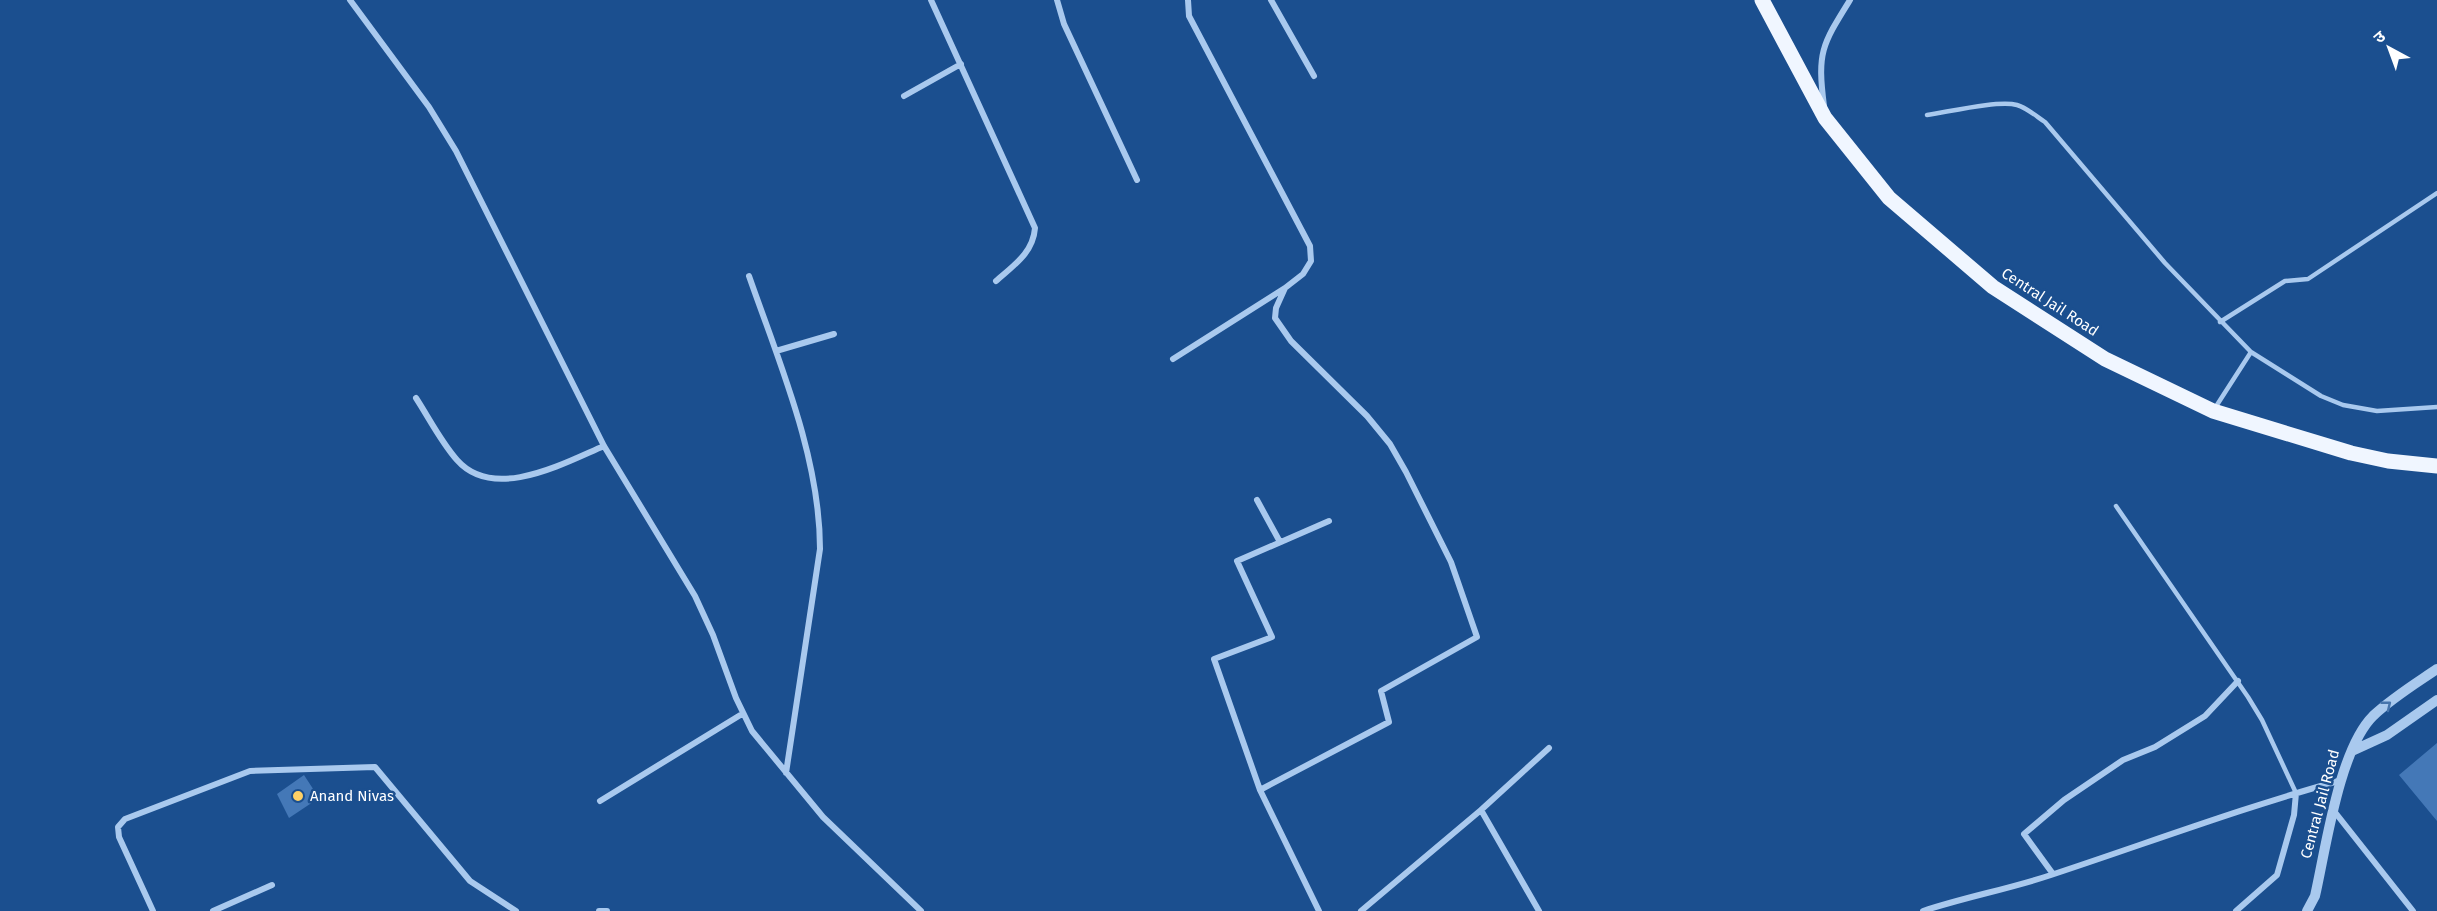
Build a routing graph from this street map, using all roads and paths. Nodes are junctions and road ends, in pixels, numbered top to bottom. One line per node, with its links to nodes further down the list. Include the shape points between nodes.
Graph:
1 (350, 0): 26 (street, via 429,107 456,151)
2 (932, 0): 8 (street)
3 (1057, 0): 13 (street, via 1064,24)
4 (1188, 0): 17 (street, via 1189,16 1310,246 1311,261 1307,268)
5 (1272, 0): 9 (street)
6 (1762, 0): 12 (main road, Central Jail Road)
7 (1850, 0): 12 (street, via 1822,51 1819,71)
8 (961, 64): 10 (street); 16 (street, via 1035,228 1027,253)
9 (1314, 76)
10 (904, 96)
11 (1927, 115): 18 (lane, via 2015,105 2032,112 2045,122)
12 (1825, 118): 25 (main road, Central Jail Road, via 1888,198 1993,287 2105,359)
13 (1137, 180)
14 (2437, 193): 18 (lane, via 2308,279 2285,281)
15 (749, 276): 20 (street)
16 (996, 281)
17 (1285, 288): 22 (street); 40 (street, via 1276,308 1279,326 1390,444 1451,562 1477,637 1381,691 1389,722)
18 (2220, 322): 21 (lane)
19 (834, 334): 20 (street)
20 (776, 351): 38 (street, via 811,465 820,524 820,549)
21 (2251, 352): 24 (lane, via 2321,396 2343,405 2377,411); 25 (lane)
22 (1173, 359)
23 (416, 398): 26 (street, via 457,461 473,472 498,479 528,477)
24 (2437, 406)
25 (2213, 411): 27 (main road, Central Jail Road, via 2351,453)
26 (604, 446): 35 (street, via 695,596)
27 (2437, 466)
28 (1257, 500): 31 (street)
29 (2116, 506): 33 (lane)
30 (1329, 521): 31 (street)
31 (1280, 542): 40 (street, via 1237,561 1272,637 1214,659)
32 (2437, 669): 37 (street, Central Jail Road, one-way to 32, via 2373,716)
33 (2238, 681): 41 (lane, via 2262,720); 45 (street, via 2205,716 2155,747 2123,760 2064,800 2024,834)
34 (2437, 700): 37 (street, via 2387,735)
35 (742, 714): 38 (street); 42 (street)
36 (1549, 748): 43 (street)
37 (2352, 751): 39 (street, Central Jail Road)
38 (786, 773): 52 (street, via 823,817)
39 (2343, 780): 41 (street); 44 (street, Central Jail Road)
40 (1260, 790): 53 (street)
41 (2296, 793): 45 (street); 57 (street, via 2294,815 2277,875)
42 (600, 801)
43 (1481, 810): 54 (street); 55 (street)
44 (2334, 811): 58 (street, Central Jail Road, via 2315,896); 59 (street)
45 (2053, 874): 56 (street)
46 (272, 885): 48 (street)
47 (153, 911): 49 (street, via 119,837 118,827 125,819 250,771 375,767 470,881)
48 (213, 911)
49 (516, 911)
50 (599, 911): 51 (street)
51 (607, 911)
52 (921, 911)
53 (1319, 911)
54 (1361, 911)
55 (1539, 911)
56 (1923, 911)
57 (2236, 911)
58 (2307, 911)
59 (2413, 911)

